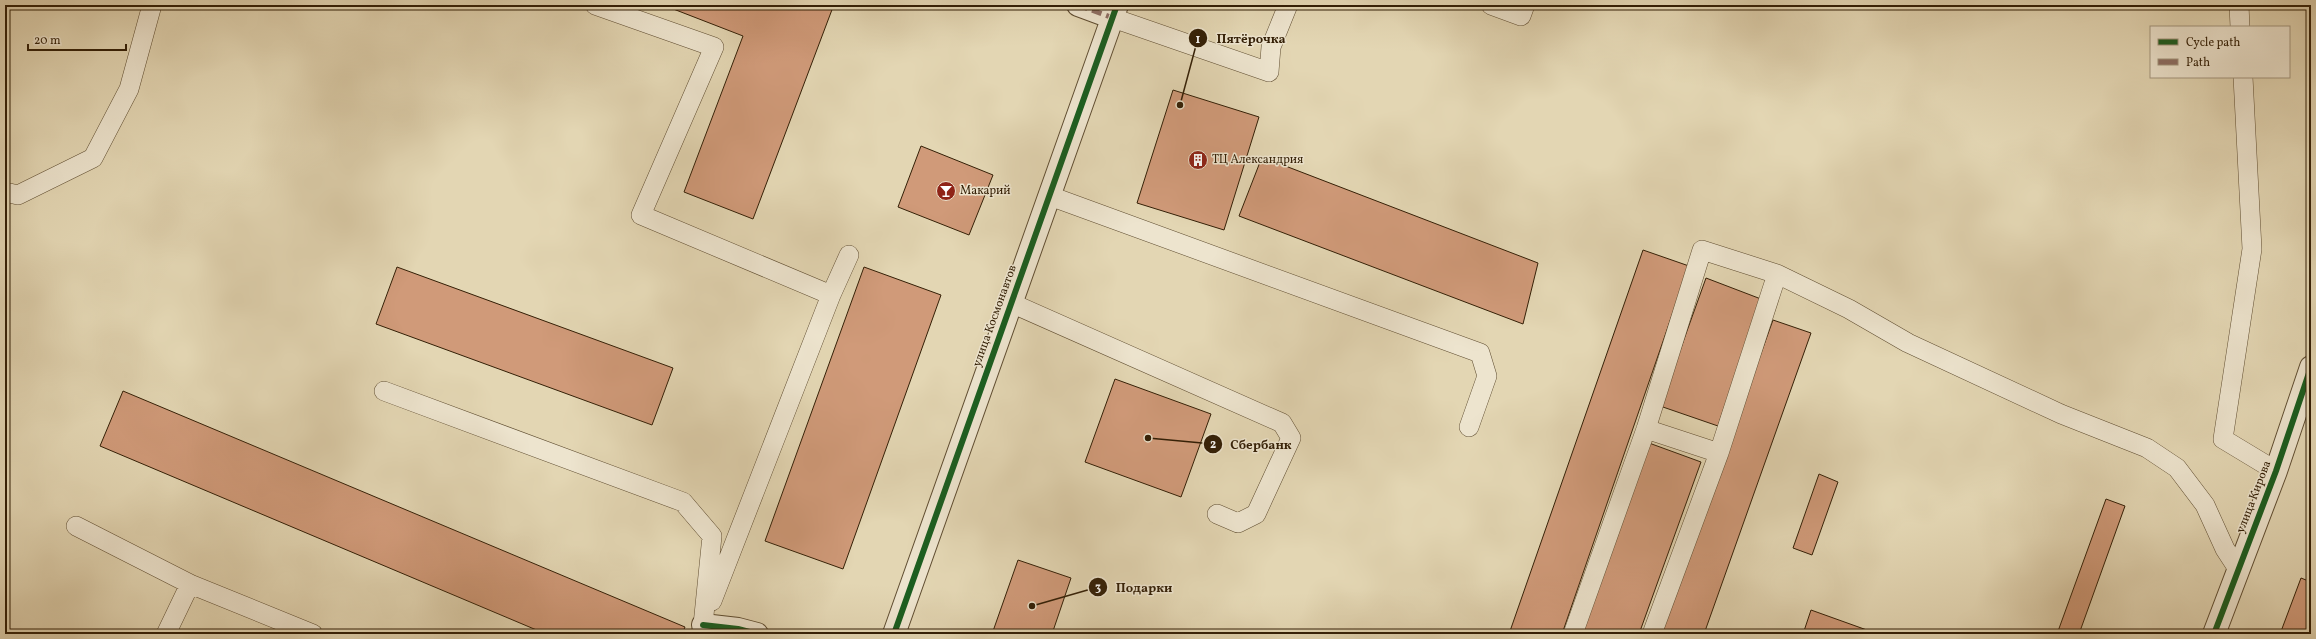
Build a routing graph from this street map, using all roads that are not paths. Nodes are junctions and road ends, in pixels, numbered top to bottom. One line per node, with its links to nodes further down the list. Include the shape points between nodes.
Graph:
1 (152, 5): 11 (lane, via 129,88 94,158 18,196)
2 (595, 5): 15 (lane, via 714,47 641,215)
3 (1078, 5): 8 (street)
4 (1288, 5): 8 (lane, via 1271,47 1269,72)
5 (1491, 5): 6 (lane, via 1521,16)
6 (1525, 5)
7 (2239, 5): 9 (lane)
8 (1115, 12): 12 (street, улица Космонавтов)
9 (2240, 26)
10 (2243, 78): 22 (lane, via 2252,249 2222,439)
11 (5, 192)
12 (1050, 196): 16 (street, улица Космонавтов); 19 (lane, via 1480,353 1487,376)
13 (849, 255): 15 (lane)
14 (1777, 274): 20 (lane, via 1702,250); 21 (lane); 25 (lane, via 1850,309 1908,343 2061,414 2147,448 2182,474 2205,506 2225,549)
15 (831, 295): 27 (lane)
16 (1011, 303): 23 (lane, via 1282,423 1291,438 1256,514 1238,523); 31 (street, улица Космонавтов)
17 (2311, 367): 22 (street, улица Кирова)
18 (384, 391): 27 (lane, via 683,502 712,536)
19 (1469, 427)
20 (1646, 429): 21 (lane); 32 (lane)
21 (1719, 453): 33 (lane)
22 (2276, 471): 25 (street, улица Кирова)
23 (1217, 514)
24 (76, 526): 26 (lane)
25 (2238, 569): 34 (street, улица Кирова)
26 (190, 584): 28 (lane); 29 (lane)
27 (701, 629): 30 (street, via 738,629)
28 (166, 634)
29 (313, 634)
30 (757, 634)
31 (894, 634)
32 (1573, 634)
33 (1652, 634)
34 (2214, 634)

